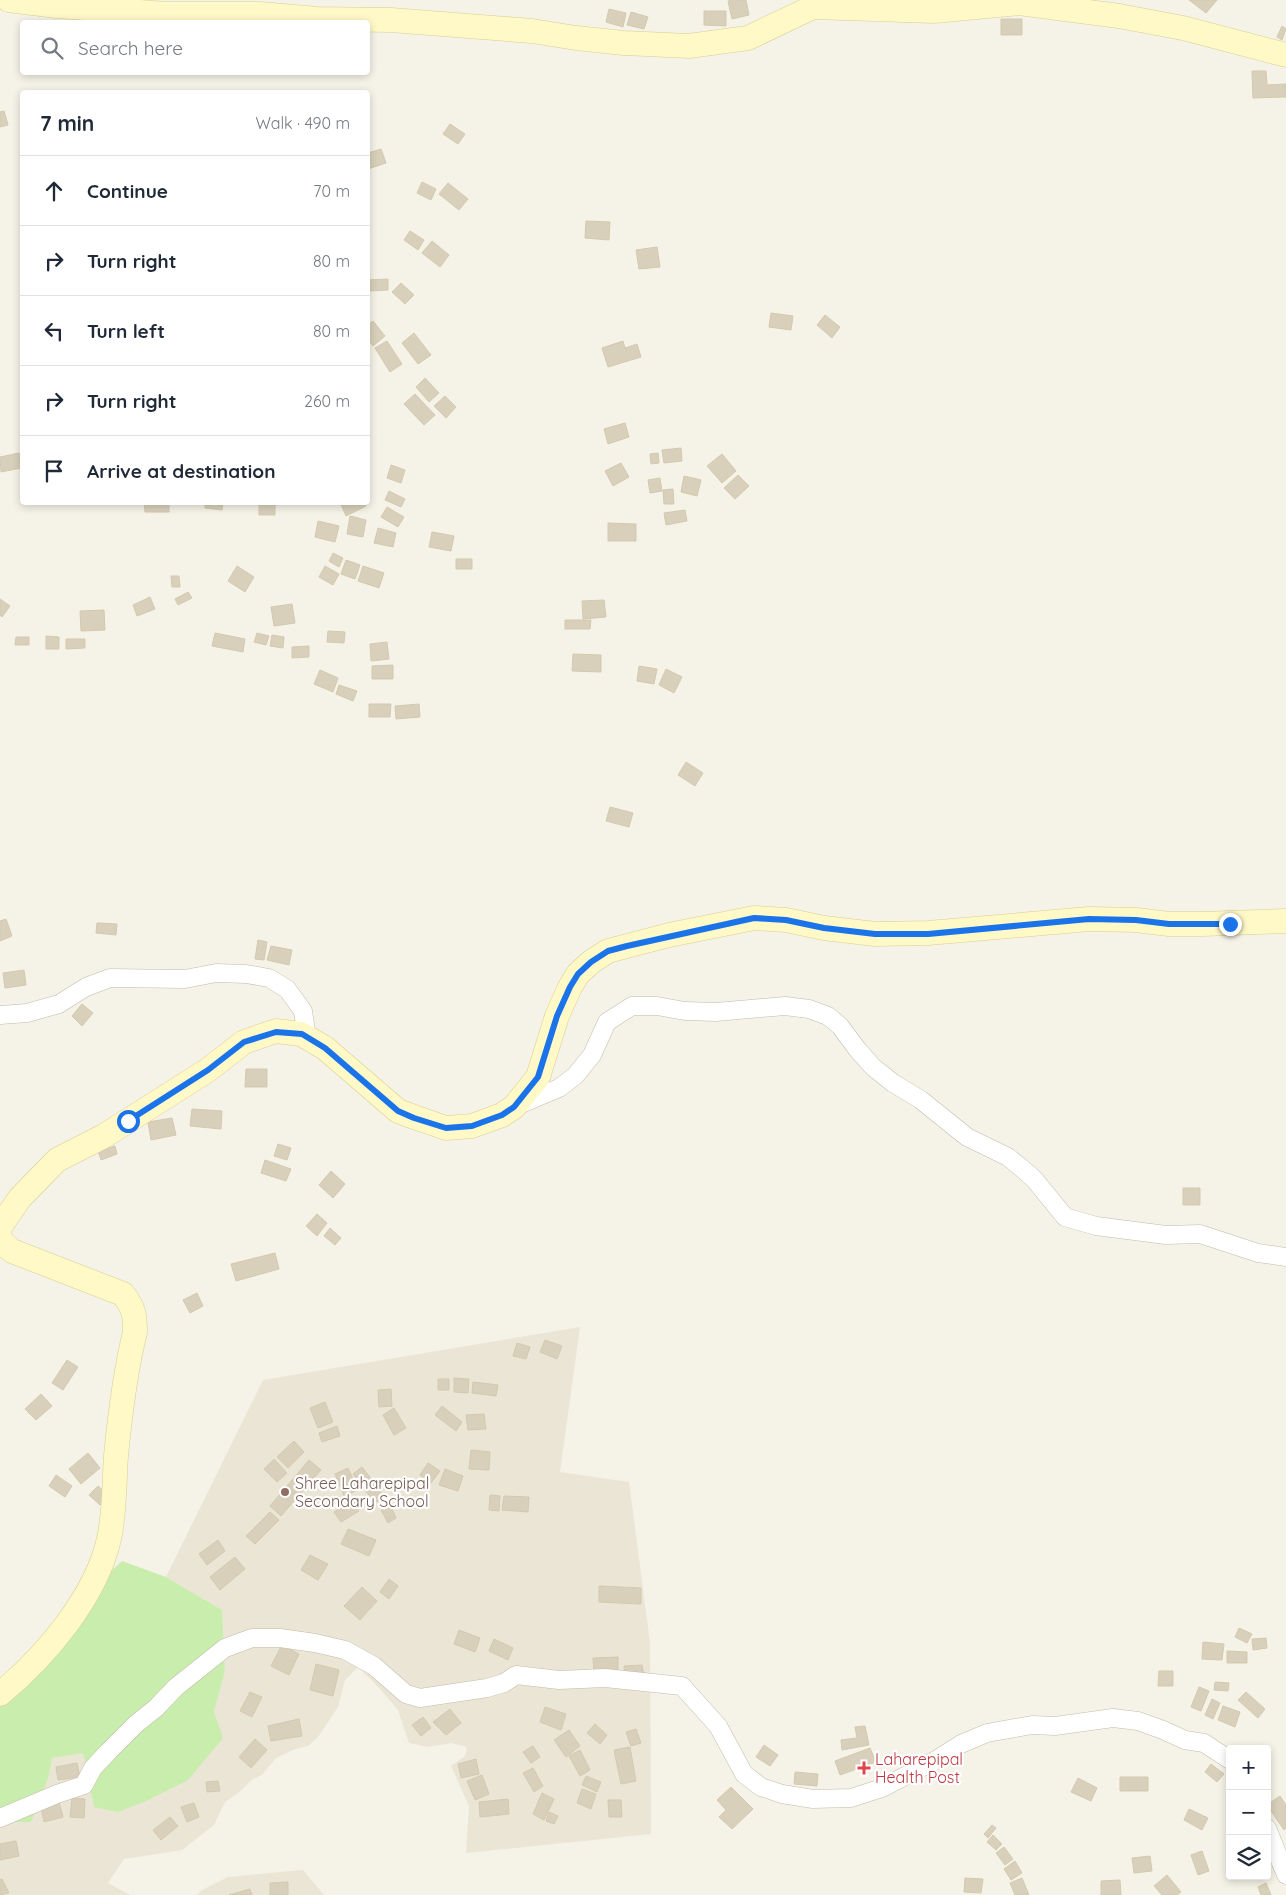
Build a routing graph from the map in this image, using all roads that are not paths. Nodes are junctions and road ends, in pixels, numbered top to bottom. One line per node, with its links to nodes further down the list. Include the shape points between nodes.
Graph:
1 (9, 0): 2 (street, via 167,14 391,20 532,31 624,43 689,46 748,38 813,7 934,10 1019,3 1183,28)
2 (1286, 55)
3 (1286, 922): 6 (street, via 1169,924 1089,919 928,934 875,934 754,918 635,943 608,951 578,974 557,1016 538,1077)
4 (0, 1015): 5 (street, via 27,1013 59,1004 86,986 110,978 184,979 216,973 246,974 269,978 287,989 302,1011)
5 (307, 1038): 6 (street, via 325,1048 398,1111 414,1118 446,1128 472,1126); 7 (street, via 302,1034 276,1032 244,1042 208,1070 104,1136 57,1160 20,1198)
6 (514, 1107): 9 (street, via 559,1088 575,1076 592,1054 607,1022 632,1006 716,1012 785,1006 809,1009 828,1016 840,1026 872,1067 892,1083 921,1100 967,1137 1008,1157 1034,1179 1066,1217 1096,1226 1166,1235 1200,1234 1258,1253)
7 (0, 1227)
8 (0, 1238): 10 (street, via 12,1251 123,1294 132,1306 135,1319 121,1412 109,1538 99,1571 74,1614 50,1645 32,1667)
9 (1286, 1257)
10 (0, 1694)
11 (1226, 1757): 12 (street, via 1204,1743 1185,1740 1138,1721 1113,1718 1056,1726 1032,1725 987,1732 882,1788 850,1798 813,1799 761,1787 744,1774 718,1726 682,1686 604,1678 559,1680 516,1675 487,1688 420,1698 406,1694 374,1666 345,1650 280,1638 252,1638 225,1648 176,1687 108,1752 93,1768 84,1785)
12 (0, 1818)
13 (1270, 1835): 14 (street)
14 (1286, 1875)

